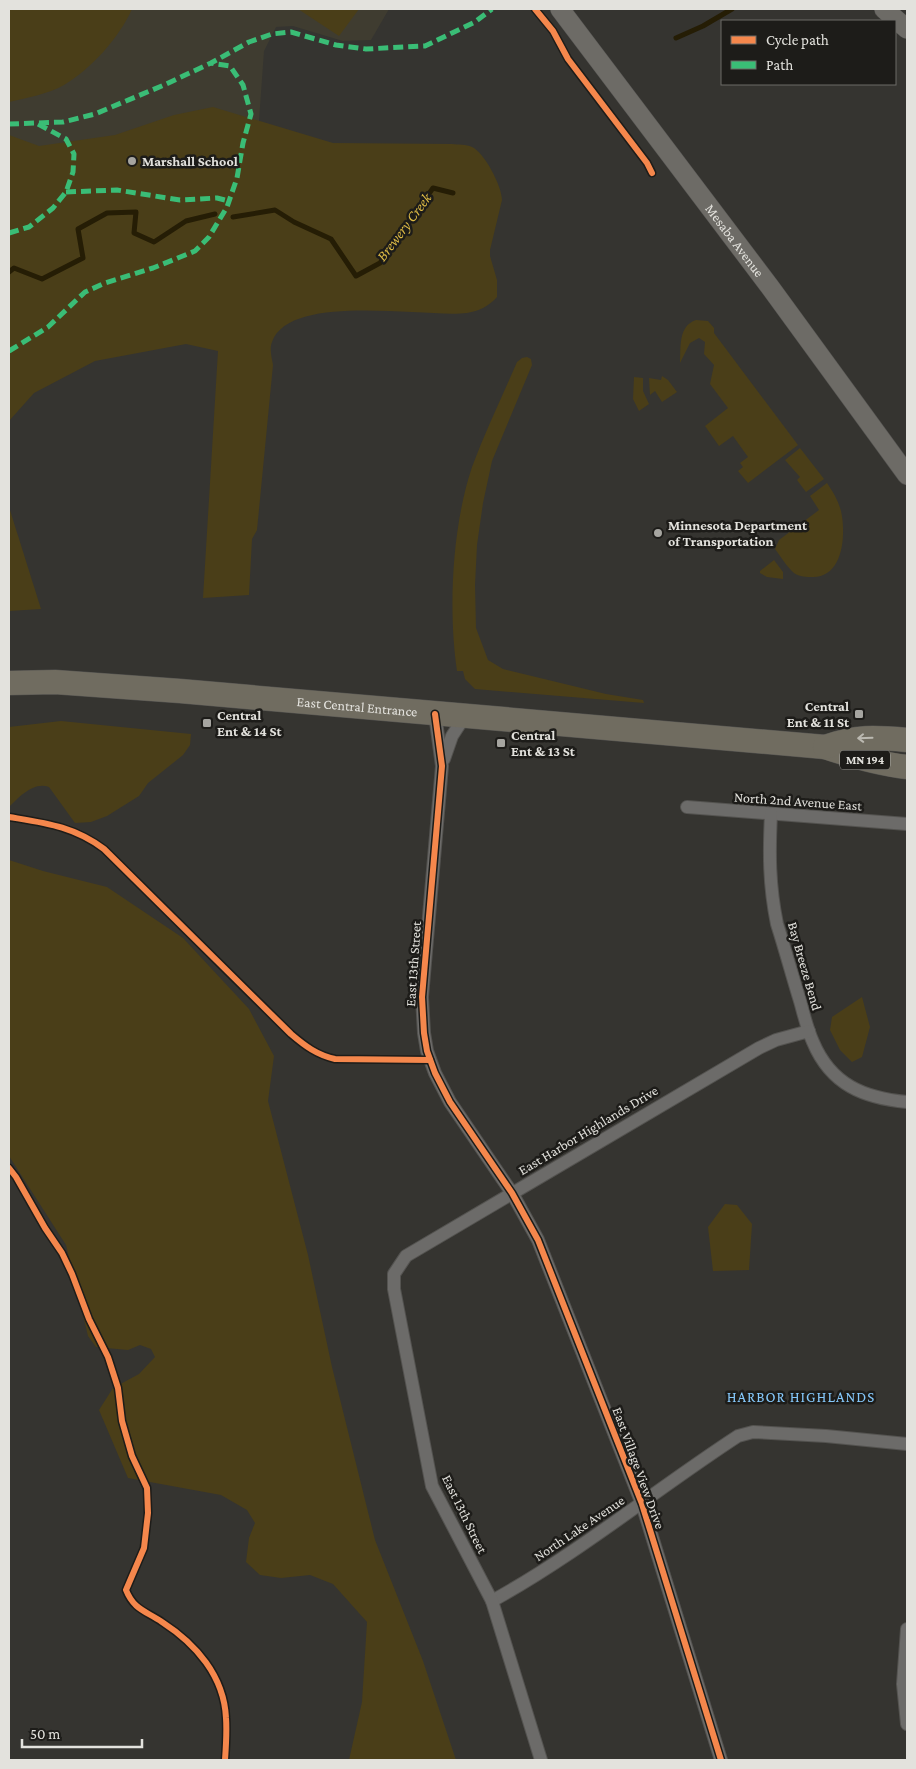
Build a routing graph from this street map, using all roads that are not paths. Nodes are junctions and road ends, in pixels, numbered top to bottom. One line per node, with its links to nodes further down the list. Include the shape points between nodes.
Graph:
1 (560, 9): 4 (main road, Mesaba Avenue)
2 (884, 9): 3 (main road)
3 (907, 29)
4 (907, 475)
5 (9, 683): 6 (highway, East Central Entrance / MN 194, via 55,682)
6 (435, 714): 7 (highway, East Central Entrance / MN 194); 10 (street, East 13th Street)
7 (465, 716): 9 (highway, East Central Entrance / MN 194); 10 (street, East 13th Street, via 448,744)
8 (907, 740): 9 (highway, East Central Entrance / MN 194, one-way to 9, via 862,738)
9 (825, 747): 11 (highway, East Central Entrance / MN 194, via 888,765)
10 (442, 766): 17 (street, East 13th Street, via 422,997 424,1033 442,1090)
11 (907, 767)
12 (687, 807): 13 (street, North 2nd Avenue East)
13 (771, 814): 14 (street, North 2nd Avenue East); 15 (street, Bay Breeze Bend, via 769,859 773,904)
14 (907, 824)
15 (809, 1031): 16 (street, Bay Breeze Bend, via 830,1070 844,1083 872,1096); 17 (street, East Harbor Highlands Drive, via 759,1048)
16 (907, 1102)
17 (512, 1193): 18 (street, East Harbor Highlands Drive, via 406,1256); 20 (street, East Village View Drive, via 538,1240)
18 (394, 1274): 21 (street, East 13th Street, via 394,1289 432,1486)
19 (907, 1444): 20 (street, North Lake Avenue, via 753,1432 723,1445)
20 (642, 1504): 21 (street, North Lake Avenue); 25 (street, East Village View Drive)
21 (492, 1601): 24 (street, East 13th Street)
22 (907, 1629): 23 (street, via 902,1684)
23 (907, 1724)
24 (541, 1760)
25 (721, 1760)

